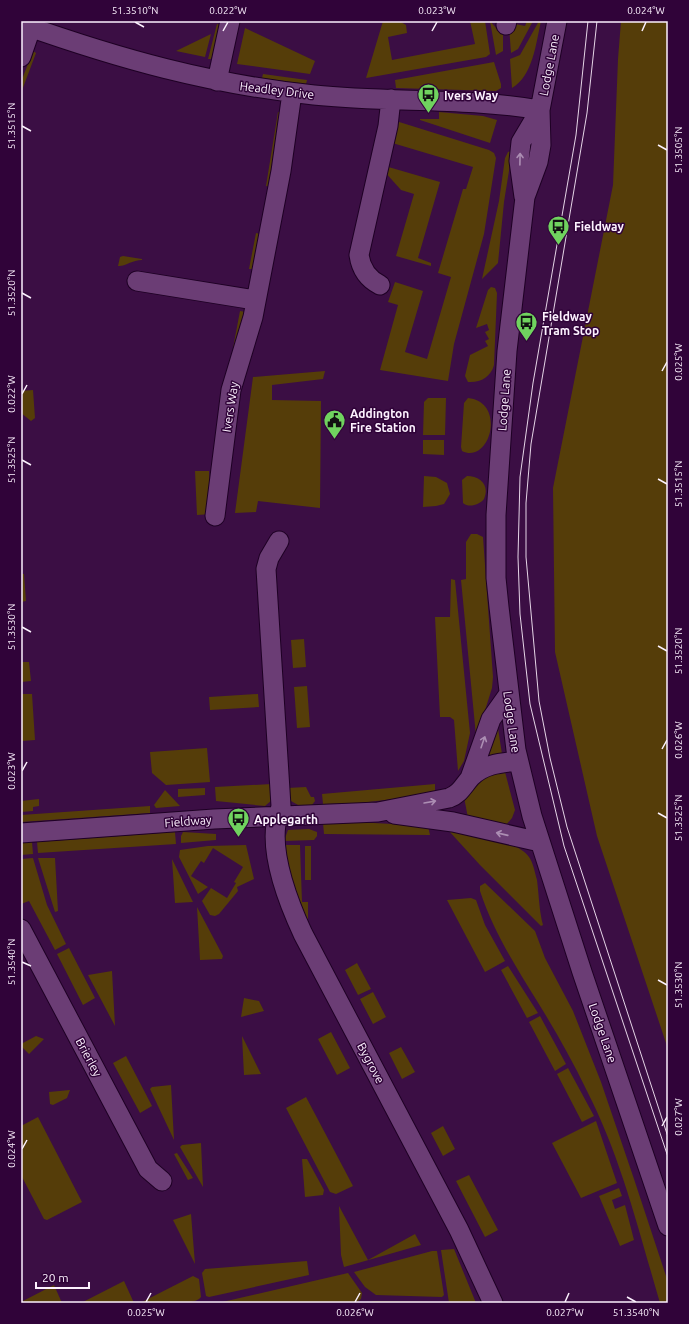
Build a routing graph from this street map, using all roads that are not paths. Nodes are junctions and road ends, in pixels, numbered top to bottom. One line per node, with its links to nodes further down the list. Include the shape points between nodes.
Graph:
1 (230, 21): 5 (street)
2 (557, 21): 8 (street, Lodge Lane)
3 (26, 26): 4 (street); 5 (street, Headley Drive, via 114,56)
4 (21, 57)
5 (217, 81): 6 (street, Headley Drive)
6 (292, 93): 7 (street, Headley Drive); 11 (street, Ivers Way, via 282,171)
7 (391, 99): 8 (street, Headley Drive, via 499,103); 10 (street, via 387,130 359,256 365,272)
8 (540, 110): 14 (street, Lodge Lane, via 521,142 519,161 524,197 507,351 496,515 496,578)
9 (137, 281): 11 (street)
10 (380, 285)
11 (255, 300): 12 (street, Ivers Way, via 250,329 231,390)
12 (215, 516)
13 (279, 541): 18 (street, via 266,569 281,806)
14 (508, 695): 15 (street, Lodge Lane); 16 (street, Fieldway, one-way to 14, via 491,719)
15 (518, 761): 16 (street, Fieldway, via 483,768); 20 (street, Lodge Lane)
16 (470, 778): 17 (street, Fieldway, one-way to 16, via 448,798 459,793)
17 (378, 812): 18 (street, Fieldway); 20 (street, Fieldway, one-way to 17, via 453,822)
18 (278, 816): 19 (street, Fieldway); 24 (street, Bygrove, via 276,842 281,874 294,915 459,1230)
19 (21, 833)
20 (540, 842): 23 (street, Lodge Lane)
21 (21, 928): 22 (street, Brierley, via 148,1169)
22 (162, 1181)
23 (668, 1226)
24 (493, 1303)

